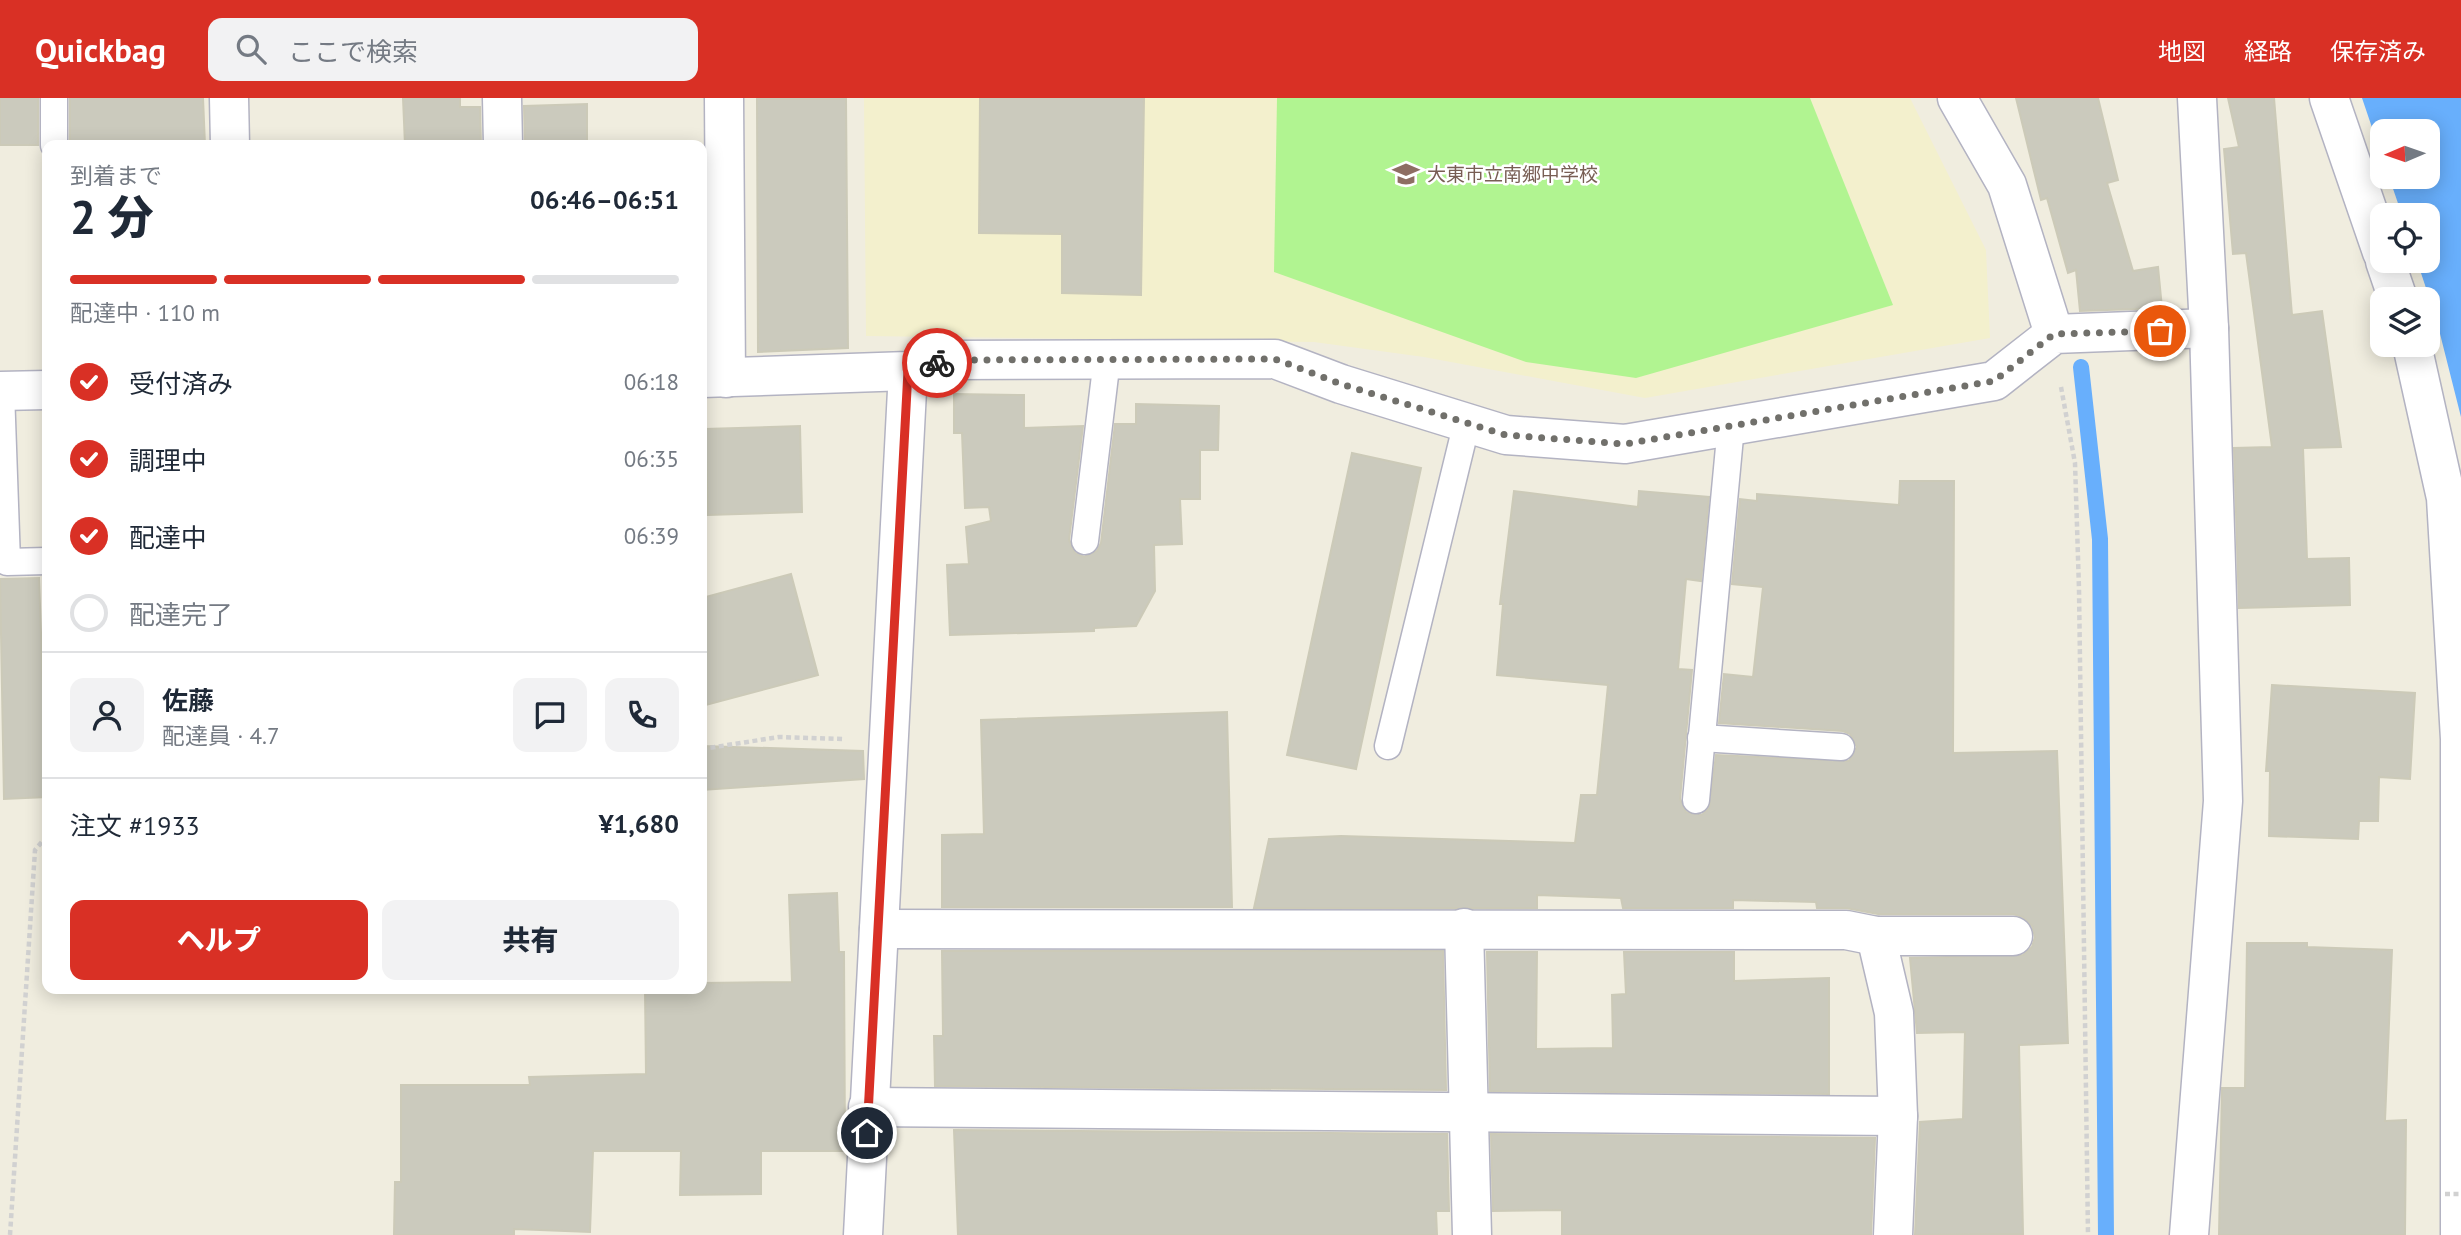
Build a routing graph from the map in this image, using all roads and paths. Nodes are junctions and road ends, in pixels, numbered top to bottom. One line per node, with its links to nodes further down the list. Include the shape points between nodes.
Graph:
1 (54, 98): 8 (lane)
2 (229, 98): 9 (street)
3 (502, 98): 10 (street)
4 (724, 98): 17 (street)
5 (1957, 98): 13 (street, via 2007,185)
6 (2197, 98): 12 (street)
7 (2329, 98): 11 (street)
8 (54, 140)
9 (230, 140)
10 (503, 140)
11 (2370, 217)
12 (2209, 328): 13 (street); 45 (street, via 2223,801)
13 (2057, 335): 21 (street, via 1994,381); 44 (path, via 2075,464)
14 (2415, 357): 46 (street, via 2446,498 2459,726)
15 (1107, 359): 16 (street, via 948,360); 20 (street, via 1275,359); 22 (lane)
16 (908, 371): 17 (street); 25 (street)
17 (714, 378)
18 (42, 390): 19 (street)
19 (1, 391): 23 (lane, via 7,562)
20 (1467, 422): 21 (street, via 1506,435 1625,444); 26 (lane)
21 (1731, 426): 24 (lane)
22 (1086, 541)
23 (42, 561)
24 (1701, 738): 27 (lane); 29 (lane)
25 (888, 740): 28 (path, via 779,737); 32 (street)
26 (1388, 746)
27 (1841, 747)
28 (707, 748)
29 (1696, 800)
30 (42, 842): 40 (path, via 35,850)
31 (1464, 928): 32 (street); 33 (street, via 1846,930); 36 (street)
32 (879, 929): 35 (street)
33 (1876, 936): 34 (street); 37 (street, via 1894,1013)
34 (2013, 936)
35 (868, 1107): 36 (street); 41 (street)
36 (1469, 1112): 37 (street); 42 (street)
37 (1898, 1116): 43 (street)
38 (2445, 1194): 39 (path, bridge)
39 (2461, 1194)
40 (10, 1235)
41 (863, 1235)
42 (1472, 1235)
43 (1894, 1235)
44 (2088, 1235)
45 (2189, 1235)
46 (2460, 1235)

